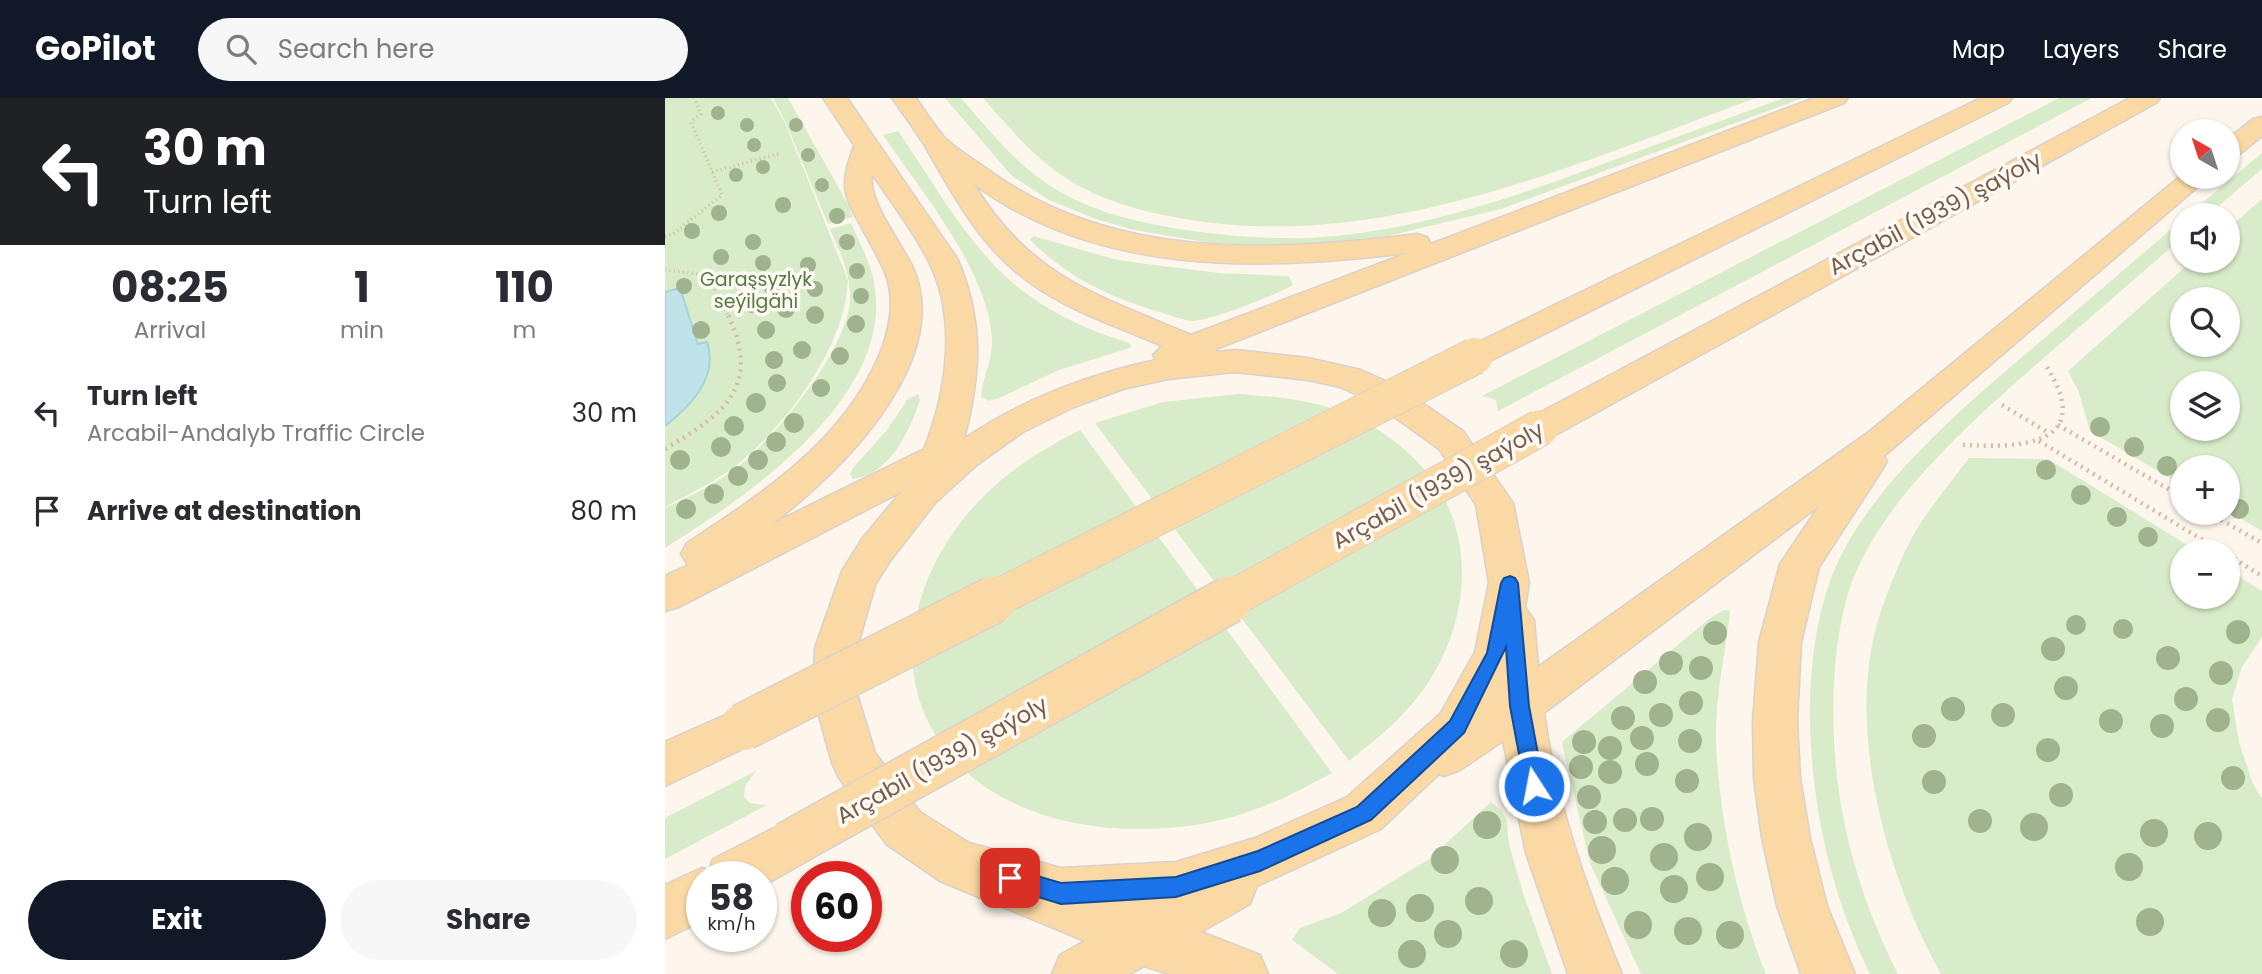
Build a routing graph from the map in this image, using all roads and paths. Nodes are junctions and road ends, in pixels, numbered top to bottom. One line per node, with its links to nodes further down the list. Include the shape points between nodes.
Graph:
1 (694, 98): 12 (path, via 701,114 691,122)
2 (835, 98): 10 (main road)
3 (904, 98): 9 (main road)
4 (1836, 98): 14 (main road)
5 (2000, 98): 40 (main road, bridge, via 1475,356)
6 (2148, 98): 42 (main road, Arçabil (1939) şaýoly, bridge, via 1540,428)
7 (2262, 124): 8 (main road)
8 (2240, 141)
9 (936, 143): 14 (main road, via 1015,201 1078,228 1180,252 1294,257); 17 (main road, via 975,209 1025,265 1053,286)
10 (866, 146): 28 (main road, via 943,260 954,286 961,316 960,369); 36 (main road, via 858,189 898,270 908,307 893,365 870,408 819,466 784,496)
11 (781, 153): 12 (path)
12 (712, 172): 15 (path, via 722,195)
13 (2182, 189): 24 (main road)
14 (1482, 234): 17 (main road)
15 (665, 236)
16 (665, 270): 27 (path, via 707,275 743,359 735,389 714,415)
17 (1188, 347): 18 (main road); 20 (main road)
18 (1235, 361): 20 (main road, via 1168,368); 37 (main road, via 1349,378 1387,395 1451,440 1494,503)
19 (2047, 367): 22 (path, via 2064,409)
20 (1062, 399): 28 (main road); 30 (main road, via 1011,424)
21 (2002, 405): 23 (path)
22 (2058, 425): 23 (path); 29 (path)
23 (2049, 433): 25 (path)
24 (1882, 440): 39 (main road); 50 (main road, via 1800,564 1780,642 1777,778 1802,906)
25 (2039, 441): 26 (path, via 2024,446); 32 (path)
26 (1963, 444)
27 (665, 449)
28 (942, 455): 30 (main road); 38 (main road)
29 (2170, 490)
30 (922, 493): 43 (main road, via 856,582 836,648 835,694 855,763 903,828)
31 (2230, 525): 33 (path)
32 (2201, 539)
33 (2262, 543)
34 (2240, 562): 35 (path)
35 (2262, 576)
36 (665, 578)
37 (1510, 583): 39 (main road); 41 (main road, via 1496,654 1457,727)
38 (665, 594)
39 (1520, 706): 41 (main road, via 1448,751); 49 (main road, via 1539,812)
40 (665, 765)
41 (1364, 813): 43 (main road, via 1260,861 1176,887 1061,893); 46 (main road)
42 (760, 861)
43 (958, 864): 46 (main road)
44 (686, 902): 45 (main road)
45 (665, 913)
46 (1139, 938): 47 (main road); 48 (main road)
47 (1079, 974)
48 (1241, 974)
49 (1595, 974)
50 (1828, 974)

